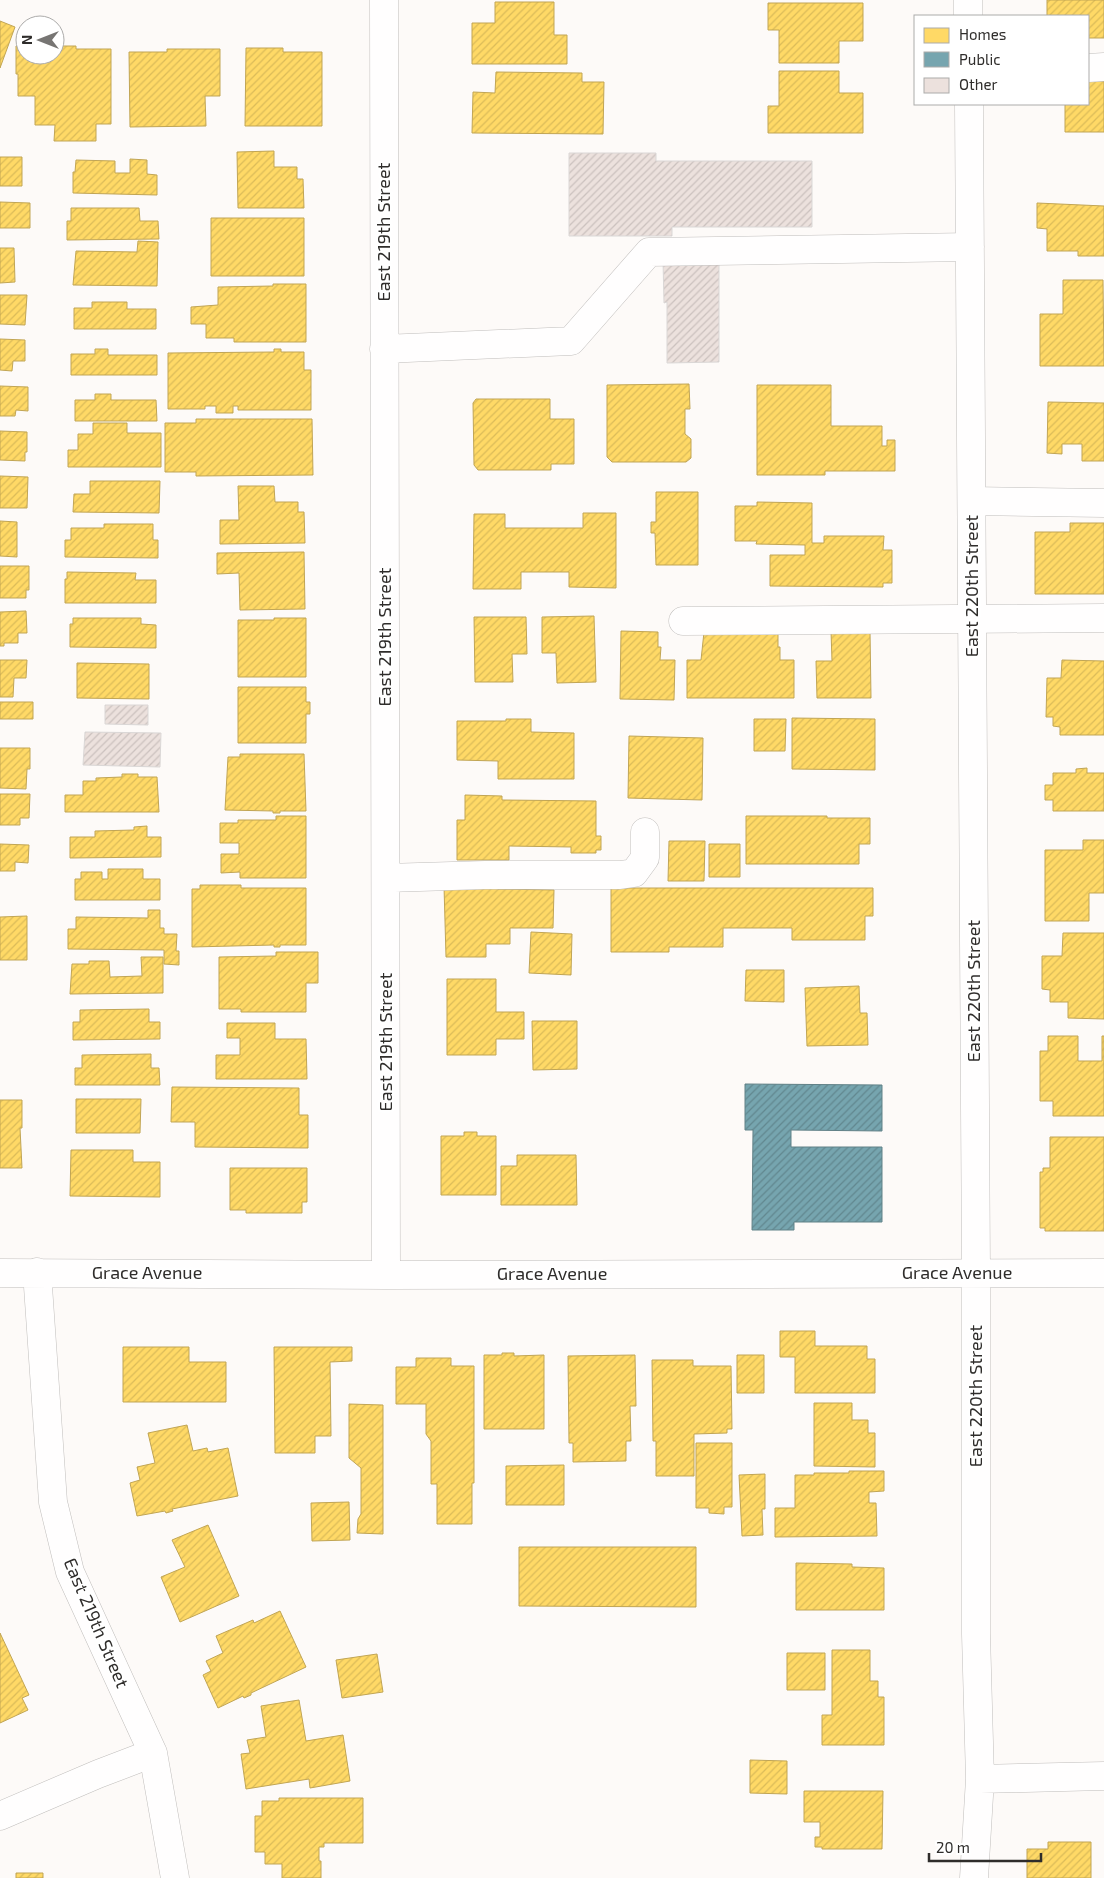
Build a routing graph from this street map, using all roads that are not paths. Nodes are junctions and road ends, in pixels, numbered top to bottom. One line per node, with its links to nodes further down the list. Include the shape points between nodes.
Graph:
1 (384, 0): 8 (street, East 219th Street)
2 (968, 0): 3 (street)
3 (968, 15)
4 (1104, 67): 5 (street)
5 (1089, 68)
6 (969, 105): 7 (street, East 220th Street)
7 (970, 247): 8 (street, via 649,252 571,341); 9 (street, East 220th Street)
8 (384, 349): 15 (street, East 219th Street)
9 (972, 502): 10 (street); 11 (street, East 220th Street)
10 (1104, 503)
11 (972, 618): 12 (street); 13 (street); 19 (street, East 220th Street)
12 (1104, 618)
13 (683, 621)
14 (645, 832): 15 (street, via 645,858 634,873)
15 (386, 878): 20 (street, East 219th Street)
16 (36, 1272): 18 (street, Grace Avenue); 20 (street, Grace Avenue); 21 (street, East 219th Street, via 53,1502 70,1572)
17 (1104, 1272): 19 (street, Grace Avenue)
18 (0, 1273)
19 (976, 1273): 20 (street, Grace Avenue); 23 (street, East 220th Street, via 976,1634)
20 (386, 1274)
21 (153, 1753): 24 (street); 25 (street, East 219th Street)
22 (1104, 1776): 23 (street)
23 (980, 1779): 26 (street, East 220th Street)
24 (0, 1816)
25 (175, 1878)
26 (974, 1878)

